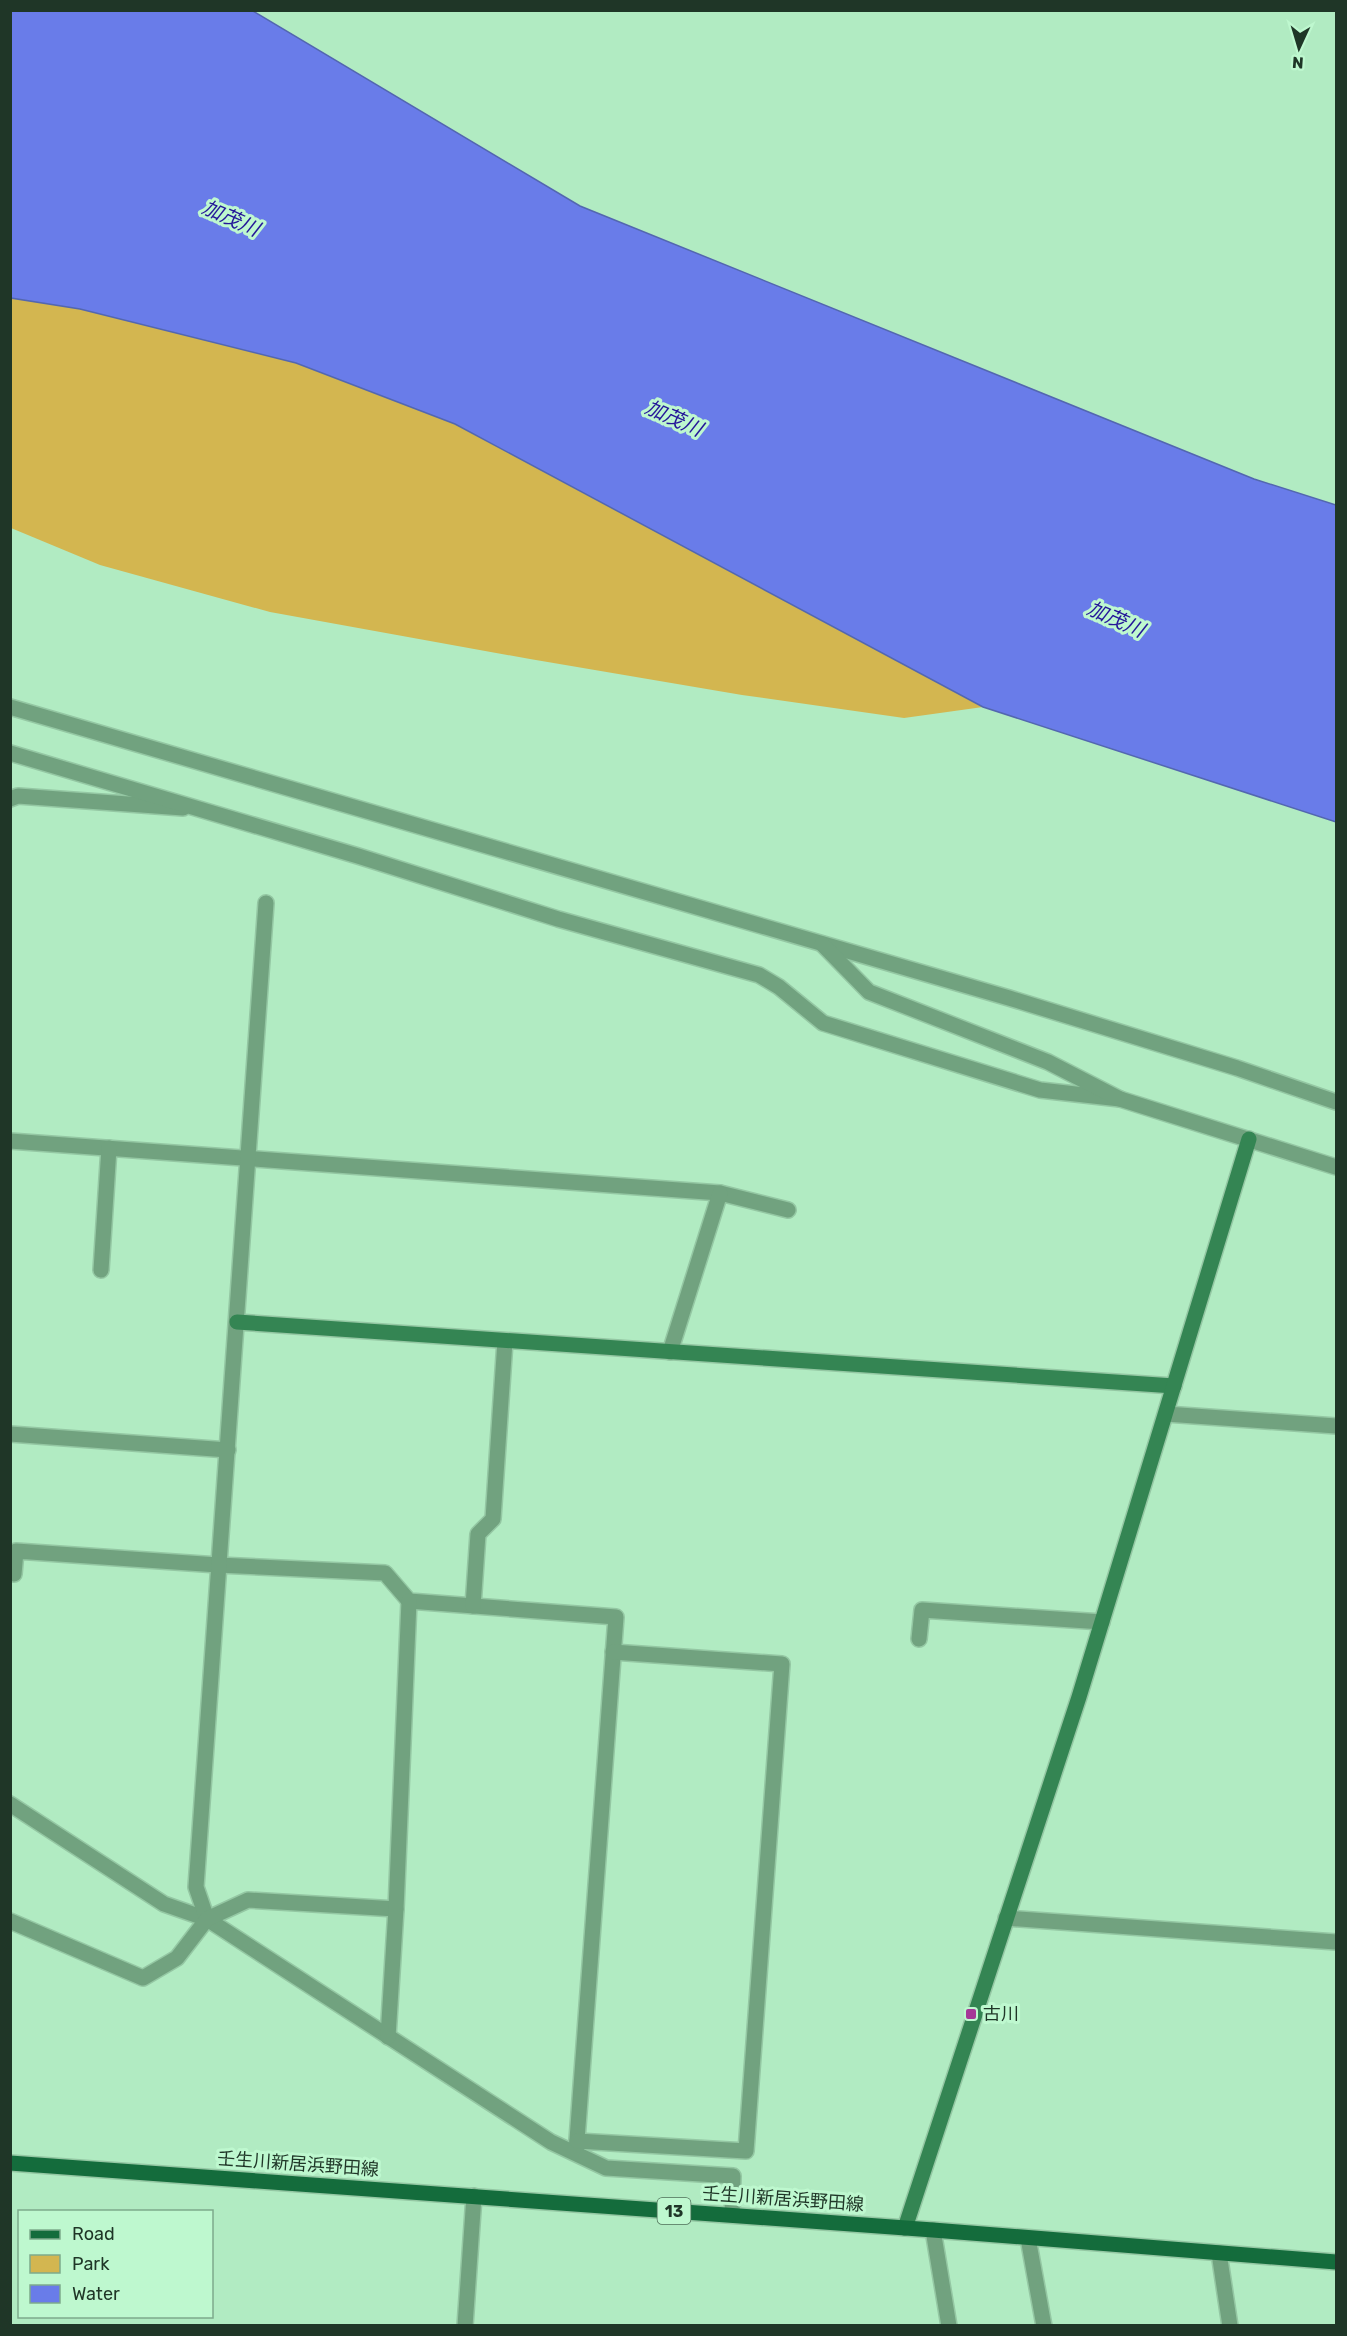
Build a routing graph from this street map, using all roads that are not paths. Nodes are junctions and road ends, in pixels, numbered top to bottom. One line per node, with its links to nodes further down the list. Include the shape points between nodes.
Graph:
1 (10, 707): 6 (street)
2 (10, 753): 4 (street)
3 (10, 799): 4 (street, via 18,796)
4 (201, 809): 7 (street, via 558,919 759,975 822,1023 1040,1090)
5 (266, 903): 12 (street)
6 (821, 944): 7 (street, via 869,992 1048,1062); 8 (street, via 1237,1068)
7 (1120, 1098): 9 (street)
8 (1336, 1102)
9 (1249, 1139): 13 (street); 20 (street)
10 (10, 1141): 11 (street)
11 (109, 1148): 12 (street); 16 (street)
12 (248, 1159): 14 (street); 17 (street)
13 (1336, 1167)
14 (720, 1193): 15 (street); 19 (street)
15 (788, 1210)
16 (101, 1269)
17 (237, 1323): 18 (street); 24 (street)
18 (505, 1341): 19 (street); 28 (street, via 494,1519 478,1534)
19 (670, 1352): 20 (street)
20 (1174, 1386): 21 (street)
21 (1166, 1414): 22 (street); 29 (street)
22 (1336, 1426)
23 (10, 1434): 24 (street)
24 (228, 1450): 25 (street)
25 (218, 1565): 26 (street, via 16,1551); 27 (street, via 385,1573); 35 (street, via 196,1887)
26 (14, 1574)
27 (409, 1601): 28 (street); 33 (street)
28 (472, 1606): 31 (street, via 616,1617)
29 (1102, 1622): 30 (street, via 922,1610); 34 (street)
30 (919, 1640)
31 (613, 1652): 39 (street); 39 (street, via 782,1664 777,1735 746,2151)
32 (10, 1804): 35 (street, via 164,1904)
33 (396, 1909): 35 (street, via 248,1900); 38 (street)
34 (1006, 1918): 37 (street); 43 (street)
35 (207, 1919): 36 (street, via 177,1958 143,1978); 38 (street)
36 (10, 1921)
37 (1336, 1942)
38 (388, 2037): 39 (street, via 551,2142)
39 (577, 2147): 42 (street, via 606,2168 733,2176)
40 (10, 2163): 41 (main road, 壬生川新居浜野田線 / 13)
41 (474, 2196): 42 (main road, 壬生川新居浜野田線 / 13); 48 (street)
42 (732, 2215): 43 (main road, 壬生川新居浜野田線 / 13)
43 (905, 2228): 44 (main road, 壬生川新居浜野田線 / 13)
44 (933, 2230): 45 (main road, 壬生川新居浜野田線 / 13); 49 (street)
45 (1028, 2238): 46 (main road, 壬生川新居浜野田線 / 13); 50 (street)
46 (1219, 2253): 47 (main road, 壬生川新居浜野田線 / 13); 51 (street)
47 (1336, 2262)
48 (465, 2325)
49 (949, 2325)
50 (1044, 2325)
51 (1230, 2325)

